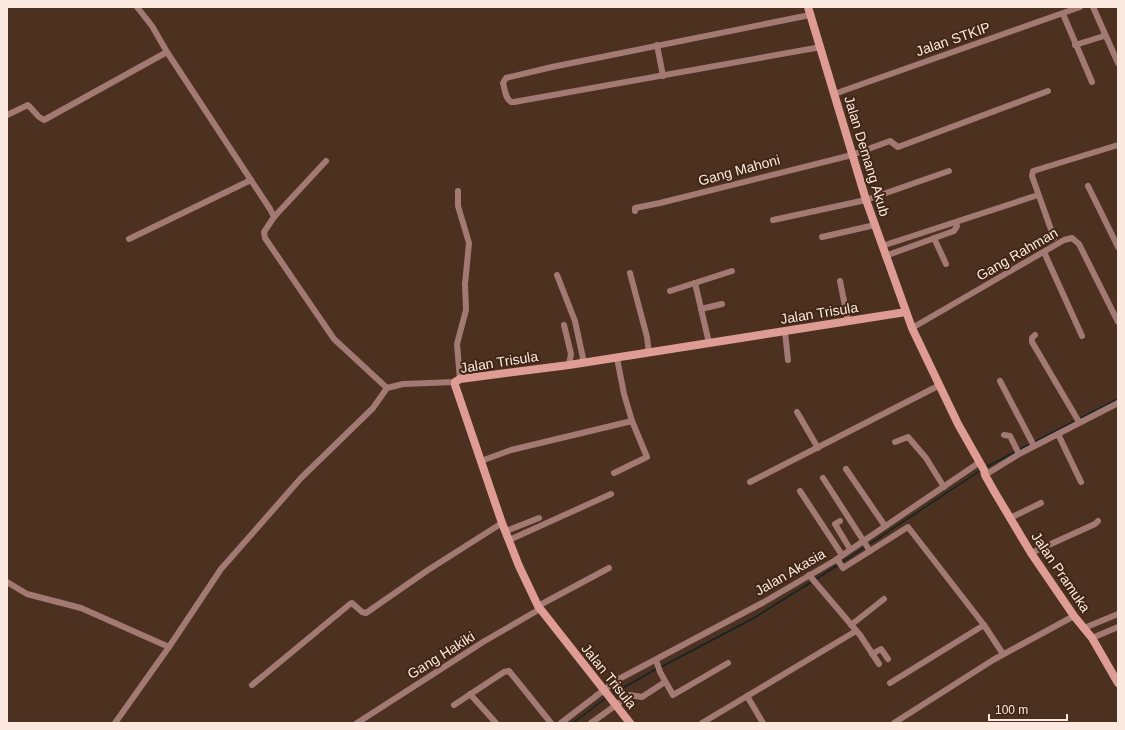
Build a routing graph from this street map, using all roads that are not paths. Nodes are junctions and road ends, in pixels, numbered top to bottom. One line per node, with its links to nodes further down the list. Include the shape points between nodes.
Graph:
1 (137, 7): 10 (street)
2 (1080, 7): 5 (street, Jalan STKIP)
3 (1093, 7): 6 (street)
4 (809, 11): 7 (street); 9 (street, Jalan Demang Akub)
5 (1063, 14): 8 (street); 14 (street, Jalan STKIP)
6 (1104, 36): 8 (street); 11 (street)
7 (657, 45): 12 (street); 12 (street, via 506,78 503,83 507,98 514,102)
8 (1075, 45): 13 (street)
9 (821, 47): 12 (street); 14 (street, Jalan Demang Akub)
10 (167, 52): 16 (street, via 44,120 28,105); 21 (street)
11 (1118, 63)
12 (663, 76)
13 (1092, 82)
14 (832, 89): 18 (street, Jalan Demang Akub)
15 (1048, 91): 18 (street, Gang Mahoni, via 898,147 890,141)
16 (7, 115)
17 (1118, 145): 24 (street, via 1035,170 1032,176)
18 (852, 155): 25 (street, Jalan Demang Akub); 26 (street, Gang Mahoni, via 660,203 638,206)
19 (326, 162): 27 (street)
20 (949, 171): 25 (street)
21 (251, 180): 27 (street); 34 (street)
22 (1088, 186): 36 (street)
23 (458, 191): 62 (street, via 458,206 469,243 465,284 466,310 456,344)
24 (1038, 194): 29 (street); 33 (street)
25 (866, 200): 28 (street); 30 (street, Jalan Demang Akub)
26 (635, 211)
27 (272, 213): 65 (street, via 264,232 266,238 334,339)
28 (773, 220)
29 (956, 222): 32 (street, via 954,231); 35 (street)
30 (875, 225): 31 (street); 35 (street, Jalan Demang Akub)
31 (822, 237)
32 (934, 238): 38 (street); 39 (street)
33 (1054, 238)
34 (129, 239)
35 (882, 246): 38 (street, Jalan Demang Akub)
36 (1118, 247)
37 (1044, 252): 50 (street, Gang Rahman, via 1064,240 1074,239); 52 (street, Gang Rahman); 55 (street)
38 (885, 256): 48 (street, Jalan Demang Akub)
39 (946, 264)
40 (732, 271): 44 (street)
41 (630, 274): 57 (street)
42 (557, 275): 60 (street, via 575,321)
43 (840, 282): 49 (street)
44 (695, 283): 45 (street); 47 (street)
45 (670, 291)
46 (722, 304): 47 (street)
47 (701, 309): 56 (street)
48 (906, 312): 49 (street, Jalan Trisula); 52 (street, Jalan Pramuka)
49 (848, 322): 53 (street, Jalan Trisula)
50 (1118, 322)
51 (564, 325): 61 (street, via 571,354)
52 (912, 328): 64 (street, Jalan Pramuka)
53 (785, 332): 56 (street, Jalan Trisula); 59 (street)
54 (1035, 335): 68 (street, via 1032,342)
55 (1082, 336)
56 (709, 343): 57 (street, Jalan Trisula)
57 (649, 353): 58 (street, Jalan Trisula)
58 (617, 358): 60 (street, Jalan Trisula); 69 (street)
59 (788, 360)
60 (584, 363): 61 (street, Jalan Trisula)
61 (569, 365): 62 (street, Jalan Trisula)
62 (458, 381): 65 (street, via 403,384); 76 (street, Jalan Trisula, via 455,386)
63 (1000, 381): 73 (street)
64 (938, 386): 74 (street); 77 (street, Jalan Pramuka)
65 (387, 388): 113 (street, via 373,408 301,478 221,569)
66 (1118, 403): 68 (street, Jalan Akasia)
67 (798, 412): 74 (street)
68 (1078, 420): 70 (street, Jalan Akasia)
69 (632, 421): 76 (street, via 511,450); 79 (street, via 647,457)
70 (1058, 434): 73 (street, Jalan Akasia); 82 (street)
71 (1004, 435): 75 (street, via 1010,436)
72 (895, 442): 83 (street, via 908,437 926,458)
73 (1033, 442): 75 (street, Jalan Akasia)
74 (818, 448): 81 (street)
75 (1018, 451): 77 (street, Jalan Akasia)
76 (481, 461): 91 (street, Jalan Trisula)
77 (983, 468): 83 (street, Jalan Akasia); 88 (street, Jalan Pramuka)
78 (846, 469): 92 (street)
79 (614, 473)
80 (823, 478): 95 (street)
81 (750, 482)
82 (1081, 482)
83 (944, 487): 92 (street, Jalan Akasia)
84 (800, 491): 99 (street)
85 (611, 494): 94 (street)
86 (1041, 503): 88 (street)
87 (539, 518): 93 (street)
88 (1010, 518): 98 (street, Jalan Pramuka)
89 (840, 521): 96 (street, via 835,524)
90 (1098, 521): 98 (street)
91 (502, 523): 93 (street, Jalan Trisula); 123 (street, via 366,613 350,604)
92 (885, 526): 95 (street, Jalan Akasia)
93 (506, 531): 94 (street, Jalan Trisula)
94 (509, 540): 104 (street, Jalan Trisula)
95 (863, 541): 96 (street, Jalan Akasia); 97 (street)
96 (850, 549): 99 (street, Jalan Akasia)
97 (870, 551): 99 (street, via 842,567); 108 (street, via 908,527)
98 (1031, 553): 106 (street, Jalan Pramuka)
99 (839, 559): 101 (street, Jalan Akasia)
100 (609, 568): 104 (street, Gang Hakiki)
101 (811, 578): 107 (street); 117 (street, Jalan Akasia)
102 (7, 582): 113 (street, via 27,594 81,608)
103 (884, 600): 107 (street)
104 (539, 608): 124 (street, Jalan Trisula); 130 (street, Gang Hakiki)
105 (1118, 614): 110 (street)
106 (1074, 616): 110 (street, Jalan Pramuka); 115 (street)
107 (851, 625): 111 (street)
108 (984, 626): 115 (street); 122 (street)
109 (1118, 627): 112 (street)
110 (1084, 628): 112 (street, Jalan Pramuka)
111 (856, 631): 114 (street); 126 (street)
112 (1092, 638): 120 (street, Jalan Pramuka)
113 (166, 646): 129 (street)
114 (872, 654): 116 (street, via 880,649); 119 (street)
115 (1003, 654): 138 (street)
116 (888, 658)
117 (656, 660): 121 (street); 124 (street, Jalan Akasia)
118 (728, 663): 121 (street, via 673,695)
119 (879, 664)
120 (1118, 681)
121 (665, 682): 128 (street, via 642,697 630,695)
122 (890, 683)
123 (252, 685)
124 (606, 693): 128 (street, Jalan Trisula); 133 (street, Jalan Akasia)
125 (470, 694): 127 (street); 131 (street); 132 (street, via 509,671)
126 (747, 696): 136 (street); 137 (street)
127 (454, 705)
128 (616, 705): 134 (street); 135 (street, Jalan Trisula)
129 (115, 723)
130 (357, 723)
131 (496, 723)
132 (551, 723)
133 (561, 723)
134 (591, 723)
135 (630, 723)
136 (702, 723)
137 (763, 723)
138 (894, 723)

